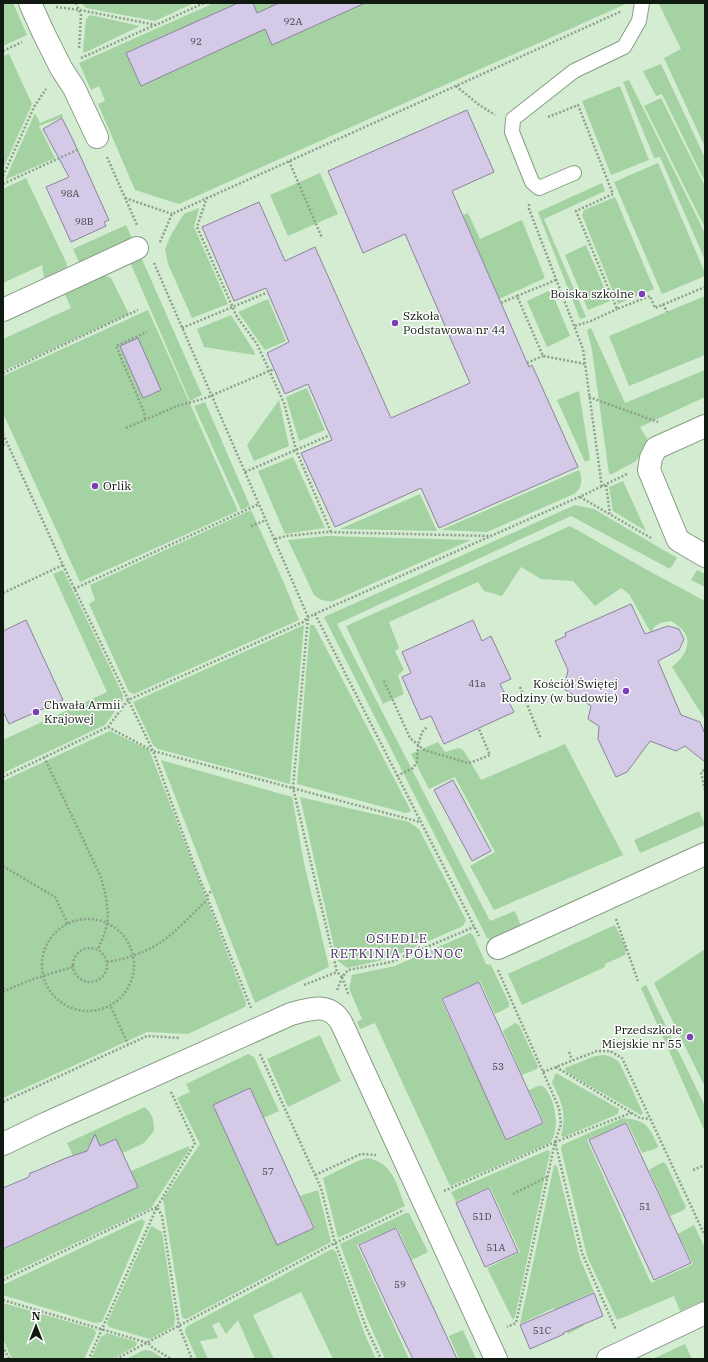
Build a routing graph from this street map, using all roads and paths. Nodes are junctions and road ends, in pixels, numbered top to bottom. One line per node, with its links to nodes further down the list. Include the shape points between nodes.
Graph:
1 (30, 3): 6 (path); 9 (street)
2 (76, 3): 6 (path)
3 (204, 3): 7 (path)
4 (642, 3): 11 (lane, via 639,21 624,47 574,71 513,120)
5 (625, 9): 10 (path)
6 (80, 10): 7 (path); 8 (path, via 78,49)
7 (156, 25): 8 (path)
8 (81, 58): 9 (path)
9 (61, 68): 12 (street); 15 (path, via 34,107)
10 (456, 86): 11 (path); 13 (path)
11 (512, 126): 16 (lane, via 512,132); 30 (path, via 523,128 578,105 613,194 576,211)
12 (99, 138): 17 (path); 19 (path)
13 (289, 161): 18 (path); 21 (path)
14 (574, 173): 16 (lane, via 539,188)
15 (3, 176)
16 (532, 182): 23 (path, via 528,209)
17 (3, 184)
18 (207, 197): 20 (path); 29 (path, via 198,226)
19 (125, 198): 20 (path); 22 (path)
20 (172, 214): 22 (path)
21 (322, 238)
22 (147, 246): 31 (street); 35 (path)
23 (556, 280): 26 (path); 34 (path)
24 (705, 287): 28 (path)
25 (266, 293): 29 (path)
26 (517, 296): 27 (path); 37 (path)
27 (501, 303)
28 (663, 304): 30 (path, via 655,308 650,296); 33 (path)
29 (233, 307): 35 (path); 41 (path, via 237,317 257,344)
30 (617, 309): 34 (path)
31 (3, 310)
32 (138, 310): 42 (path)
33 (667, 312)
34 (575, 326): 39 (path, via 583,348)
35 (182, 328): 43 (path)
36 (147, 332): 47 (path, via 116,346)
37 (543, 356): 38 (path); 39 (path)
38 (527, 363)
39 (585, 364): 44 (path)
40 (274, 369): 41 (path)
41 (270, 371): 43 (path); 55 (path, via 284,403)
42 (3, 373)
43 (212, 395): 45 (path); 57 (path)
44 (589, 397): 53 (path, via 658,421); 59 (path)
45 (177, 406): 46 (path); 47 (path)
46 (180, 411)
47 (145, 419): 49 (path)
48 (705, 426): 53 (street)
49 (126, 428)
50 (3, 434): 52 (path)
51 (328, 436): 55 (path)
52 (7, 443): 54 (path); 70 (path)
53 (668, 443): 56 (street, via 656,448)
54 (3, 445)
55 (296, 450): 57 (path); 65 (path)
56 (649, 463): 58 (path); 69 (street, via 650,474 676,537)
57 (245, 472): 61 (path)
58 (606, 485): 59 (path); 62 (path)
59 (602, 487): 60 (path)
60 (580, 496): 62 (path); 66 (path)
61 (259, 504): 63 (path); 71 (path)
62 (610, 514): 67 (path)
63 (266, 520): 64 (path); 68 (path)
64 (252, 526)
65 (331, 532): 66 (path); 68 (path)
66 (493, 536): 73 (path)
67 (651, 538)
68 (275, 539): 74 (path)
69 (705, 556)
70 (63, 565): 71 (path); 72 (path)
71 (74, 589): 77 (path)
72 (3, 592)
73 (314, 614): 74 (path); 86 (path)
74 (308, 617): 77 (path, via 302,622); 88 (path)
75 (384, 681): 82 (path, via 410,738)
76 (520, 687): 81 (path)
77 (128, 700): 78 (path); 83 (path)
78 (108, 727): 83 (path); 84 (path)
79 (427, 727): 82 (path, via 422,732)
80 (479, 729): 82 (path, via 490,755 468,763 424,750)
81 (541, 739)
82 (418, 745): 86 (path, via 417,762 413,768)
83 (153, 751): 88 (path); 96 (path)
84 (44, 757): 87 (path); 98 (path, via 100,875 106,894)
85 (704, 770): 89 (path, via 701,772)
86 (397, 776): 90 (path)
87 (3, 777)
88 (294, 788): 90 (path); 92 (path)
89 (705, 790)
90 (421, 822): 100 (path)
91 (705, 854): 97 (street)
92 (310, 861): 93 (path); 106 (path)
93 (304, 862)
94 (3, 866): 99 (path, via 55,897)
95 (212, 890): 96 (path)
96 (207, 898): 103 (path, via 169,936 150,949); 113 (path)
97 (608, 898): 102 (street); 108 (path)
98 (107, 922): 99 (path, via 90,918 75,920); 101 (path); 103 (path, via 127,939)
99 (68, 924): 107 (path, via 51,937 44,950)
100 (474, 927): 102 (path); 106 (path, via 391,962 348,970 342,977)
101 (98, 950): 104 (path); 105 (path, via 90,948 79,952 75,956)
102 (492, 952): 122 (path)
103 (134, 955): 104 (path); 112 (path, via 132,982 124,996)
104 (107, 962): 105 (path, via 102,977 92,982 78,977)
105 (73, 967): 107 (path)
106 (337, 972): 109 (path)
107 (43, 975): 111 (path); 112 (path, via 53,996 65,1005 80,1011 96,1011)
108 (638, 981)
109 (301, 986)
110 (3, 988): 111 (path)
111 (4, 992)
112 (110, 1007): 117 (path)
113 (251, 1007): 114 (path); 115 (path)
114 (244, 1011)
115 (255, 1030): 121 (street); 132 (street, via 314,1007 328,1010 338,1017); 135 (path, via 256,1045 321,1188)
116 (181, 1038): 117 (path, via 147,1036)
117 (128, 1044): 123 (path)
118 (569, 1052): 119 (path)
119 (572, 1060): 120 (path); 125 (path, via 597,1051 610,1051 622,1058)
120 (555, 1067): 122 (path); 124 (path)
121 (161, 1072): 127 (street); 133 (path, via 195,1143)
122 (543, 1072): 126 (path, via 559,1108 560,1124)
123 (3, 1102)
124 (632, 1112): 125 (path, via 640,1118); 126 (path)
125 (651, 1120): 134 (path)
126 (555, 1142): 130 (path); 132 (path); 144 (path, via 582,1253)
127 (3, 1144)
128 (705, 1165): 129 (path)
129 (693, 1170)
130 (547, 1177): 131 (path); 141 (path, via 516,1323)
131 (513, 1194)
132 (424, 1201): 135 (path); 141 (street)
133 (157, 1206): 136 (path); 139 (path, via 162,1216); 140 (path)
134 (705, 1236)
135 (335, 1243): 139 (path); 150 (path, via 366,1327)
136 (3, 1280)
137 (3, 1300): 140 (path)
138 (705, 1313): 144 (street)
139 (179, 1326): 142 (path); 149 (path)
140 (102, 1328): 142 (path); 146 (path)
141 (487, 1338): 151 (street)
142 (148, 1343): 147 (path); 148 (path)
143 (3, 1346): 145 (path)
144 (621, 1356)
145 (9, 1359)
146 (89, 1359)
147 (116, 1359)
148 (171, 1359)
149 (192, 1359)
150 (381, 1359)
151 (496, 1359)

